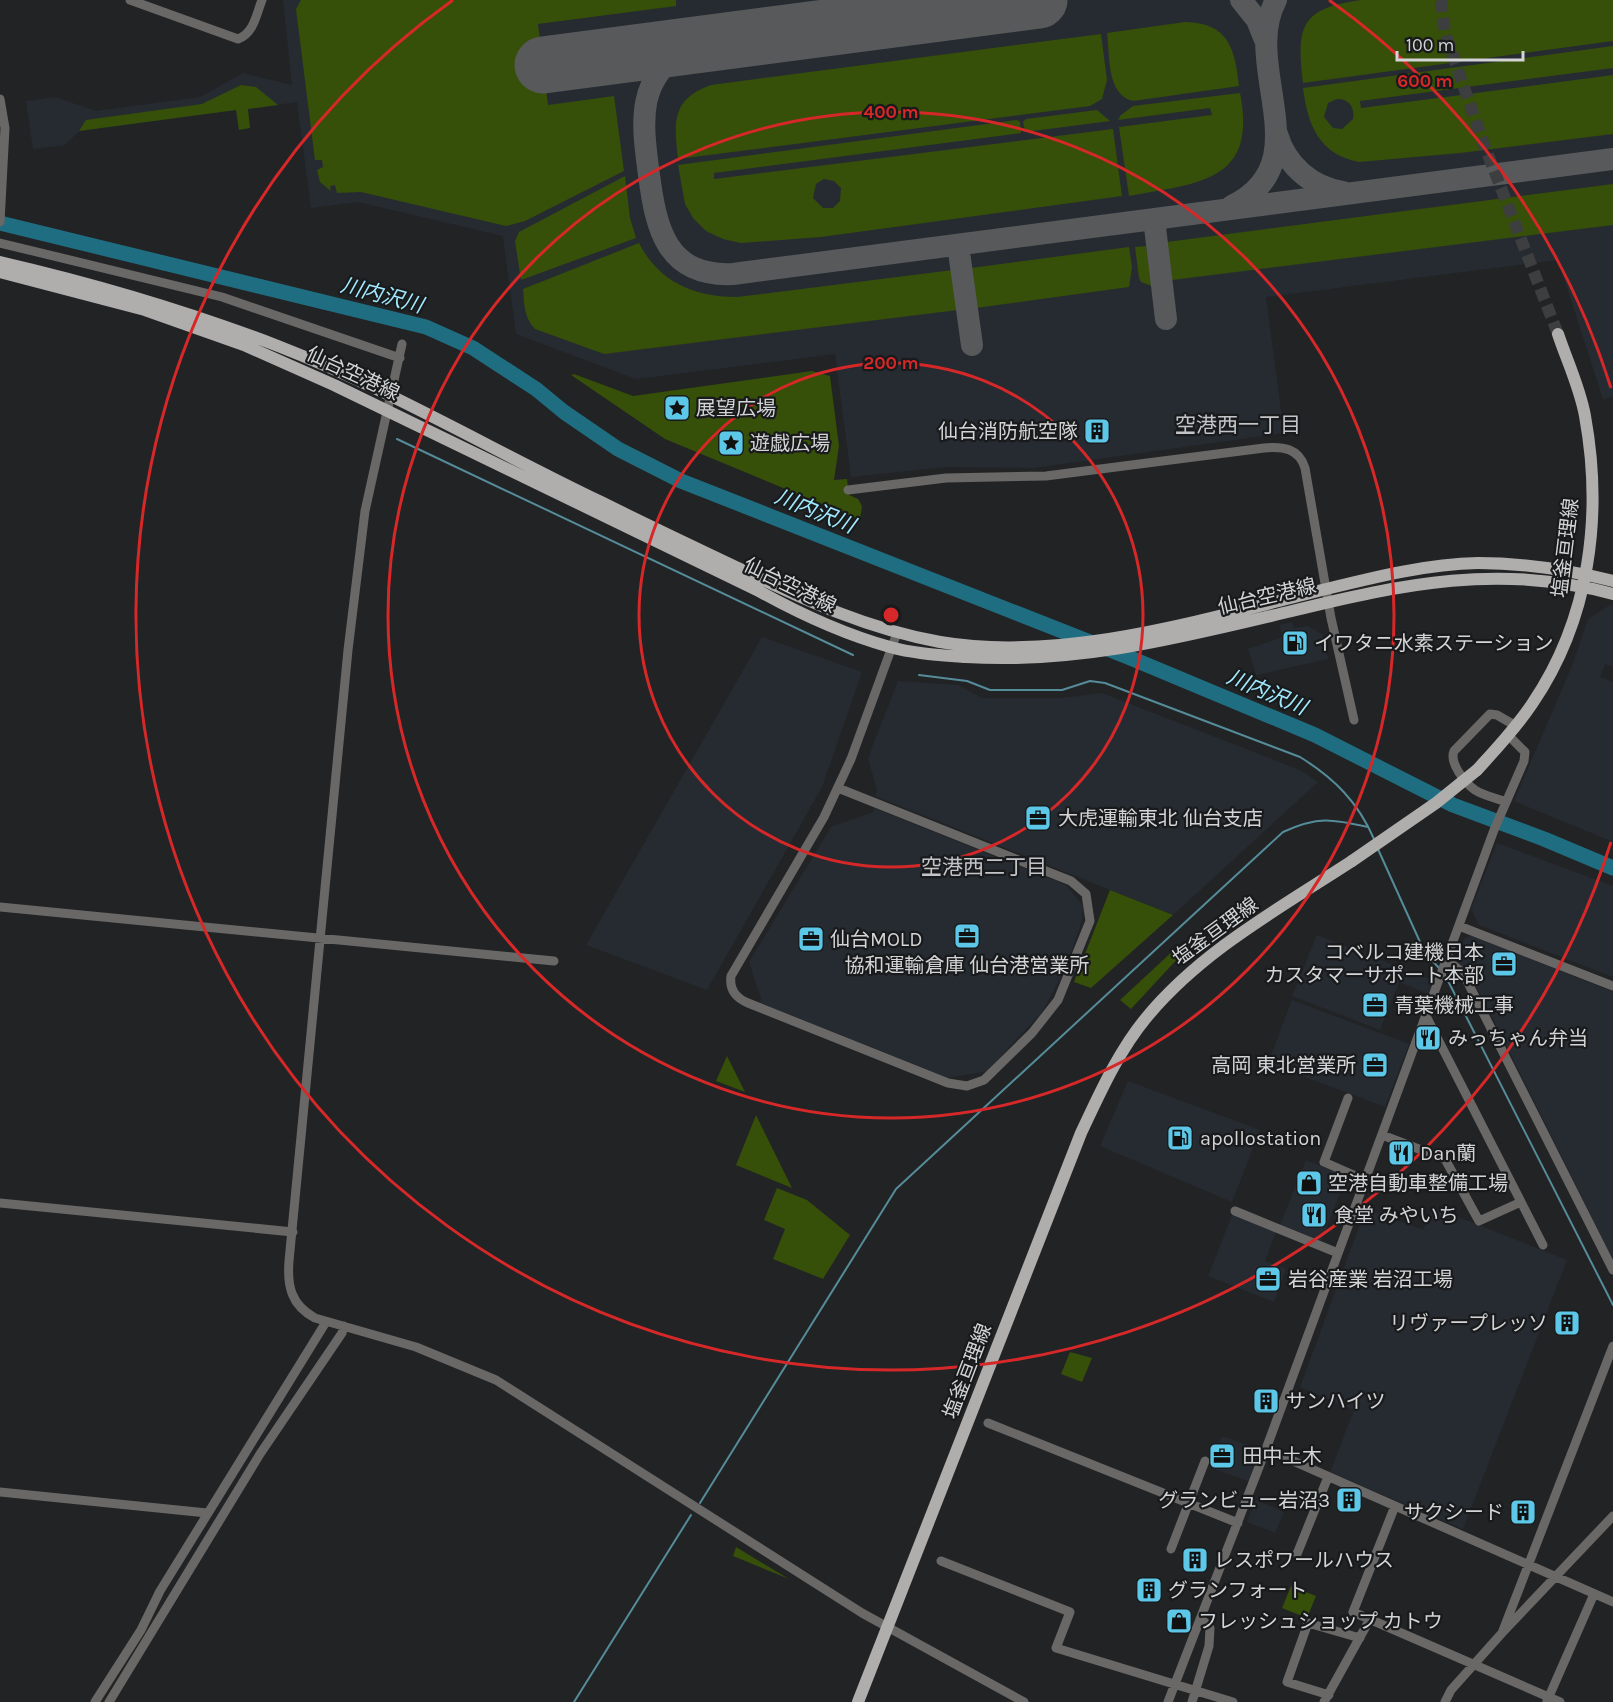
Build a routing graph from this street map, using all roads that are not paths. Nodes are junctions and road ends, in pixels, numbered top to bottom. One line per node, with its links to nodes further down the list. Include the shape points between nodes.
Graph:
1 (130, 0): 2 (street, via 238,39 252,28)
2 (262, 0)
3 (0, 99): 4 (street, via 5,128)
4 (1, 206): 5 (street)
5 (0, 222)
6 (0, 243): 11 (street, via 222,297)
7 (0, 262): 12 (main road, 仙台空港線, via 162,304 281,347)
8 (0, 272): 12 (main road, 仙台空港線, via 145,310 244,345)
9 (1558, 334): 14 (main road, 塩釜亘理線, via 1585,414 1589,447 1593,512)
10 (402, 344): 11 (street)
11 (400, 358): 12 (street)
12 (390, 405): 18 (main road, 仙台空港線, via 803,599); 19 (main road, 仙台空港線, via 792,609 836,629); 26 (street, via 365,511)
13 (848, 490): 17 (street, via 946,478 1046,476 1285,448 1298,455 1305,468)
14 (1585, 580): 15 (main road, 仙台空港線); 16 (main road, 仙台空港線); 17 (main road, 仙台空港線, via 1545,568 1478,563 1411,571); 21 (main road, 塩釜亘理線, via 1554,667)
15 (1613, 581)
16 (1613, 594)
17 (1326, 596): 18 (main road, 仙台空港線, via 1080,644 1026,648 946,643); 19 (main road, 仙台空港線, via 1163,640 1047,658 931,654); 20 (street)
18 (897, 633): 19 (street)
19 (892, 647): 22 (street)
20 (1354, 720)
21 (1512, 731): 23 (street, via 1526,756); 23 (street, via 1497,715 1490,714 1452,756 1452,762 1474,789); 63 (main road, 塩釜亘理線, bridge, via 1477,770 1436,803 1201,962 1146,1018 1117,1060 1081,1133)
22 (838, 788): 22 (street, via 730,976 731,988 736,997 748,1003 948,1083 977,1083 1032,1034 1058,1000 1090,921 1086,894 1071,880)
23 (1506, 802): 25 (street)
24 (0, 907): 26 (street)
25 (1459, 926): 28 (street); 29 (street)
26 (320, 938): 27 (street); 37 (street)
27 (554, 961)
28 (1447, 961): 30 (street); 40 (street, via 1463,973)
29 (1613, 986)
30 (1426, 1016): 32 (street); 34 (street)
31 (1348, 1098): 33 (street, via 1324,1162)
32 (1382, 1135): 33 (street); 34 (street, via 1445,1159 1479,1221)
33 (1365, 1180): 39 (street)
34 (1521, 1202): 38 (street)
35 (0, 1203): 37 (street)
36 (1235, 1211): 39 (street)
37 (293, 1232): 41 (street, via 288,1278 291,1294 304,1313)
38 (1543, 1245)
39 (1338, 1253): 45 (street)
40 (1613, 1270)
41 (326, 1322): 42 (street); 51 (street)
42 (344, 1326): 63 (street, via 416,1347 496,1380); 72 (street, via 260,1454)
43 (1613, 1346): 57 (street)
44 (988, 1423): 49 (street)
45 (1266, 1449): 47 (street); 53 (street)
46 (1205, 1461): 49 (street)
47 (1328, 1477): 50 (street); 55 (street)
48 (0, 1492): 51 (street)
49 (1189, 1504): 53 (street); 54 (street)
50 (1395, 1506): 57 (street); 62 (street, via 1353,1612)
51 (207, 1513): 71 (street)
52 (1613, 1516): 58 (street)
53 (1238, 1523): 61 (street)
54 (1171, 1549)
55 (1297, 1554)
56 (941, 1561): 67 (street, via 1070,1612 1056,1648)
57 (1527, 1565): 58 (street); 64 (street)
58 (1556, 1577): 59 (street); 64 (street)
59 (1594, 1593): 60 (street); 70 (street)
60 (1613, 1602)
61 (1202, 1618): 67 (street); 68 (street, via 1210,1628 1209,1646)
62 (1370, 1619): 65 (street); 66 (street)
63 (887, 1628): 73 (main road, 塩釜亘理線); 74 (street)
64 (1502, 1633): 66 (street)
65 (1360, 1638): 69 (street); 69 (street, via 1308,1623 1287,1682)
66 (1474, 1665): 70 (street); 78 (street)
67 (1176, 1684): 68 (street); 75 (street)
68 (1196, 1690): 76 (street); 77 (street)
69 (1327, 1698)
70 (1548, 1700): 79 (street)
71 (95, 1702)
72 (109, 1702)
73 (858, 1702)
74 (1024, 1702)
75 (1168, 1702)
76 (1192, 1702)
77 (1233, 1702)
78 (1444, 1702)
79 (1560, 1702)

